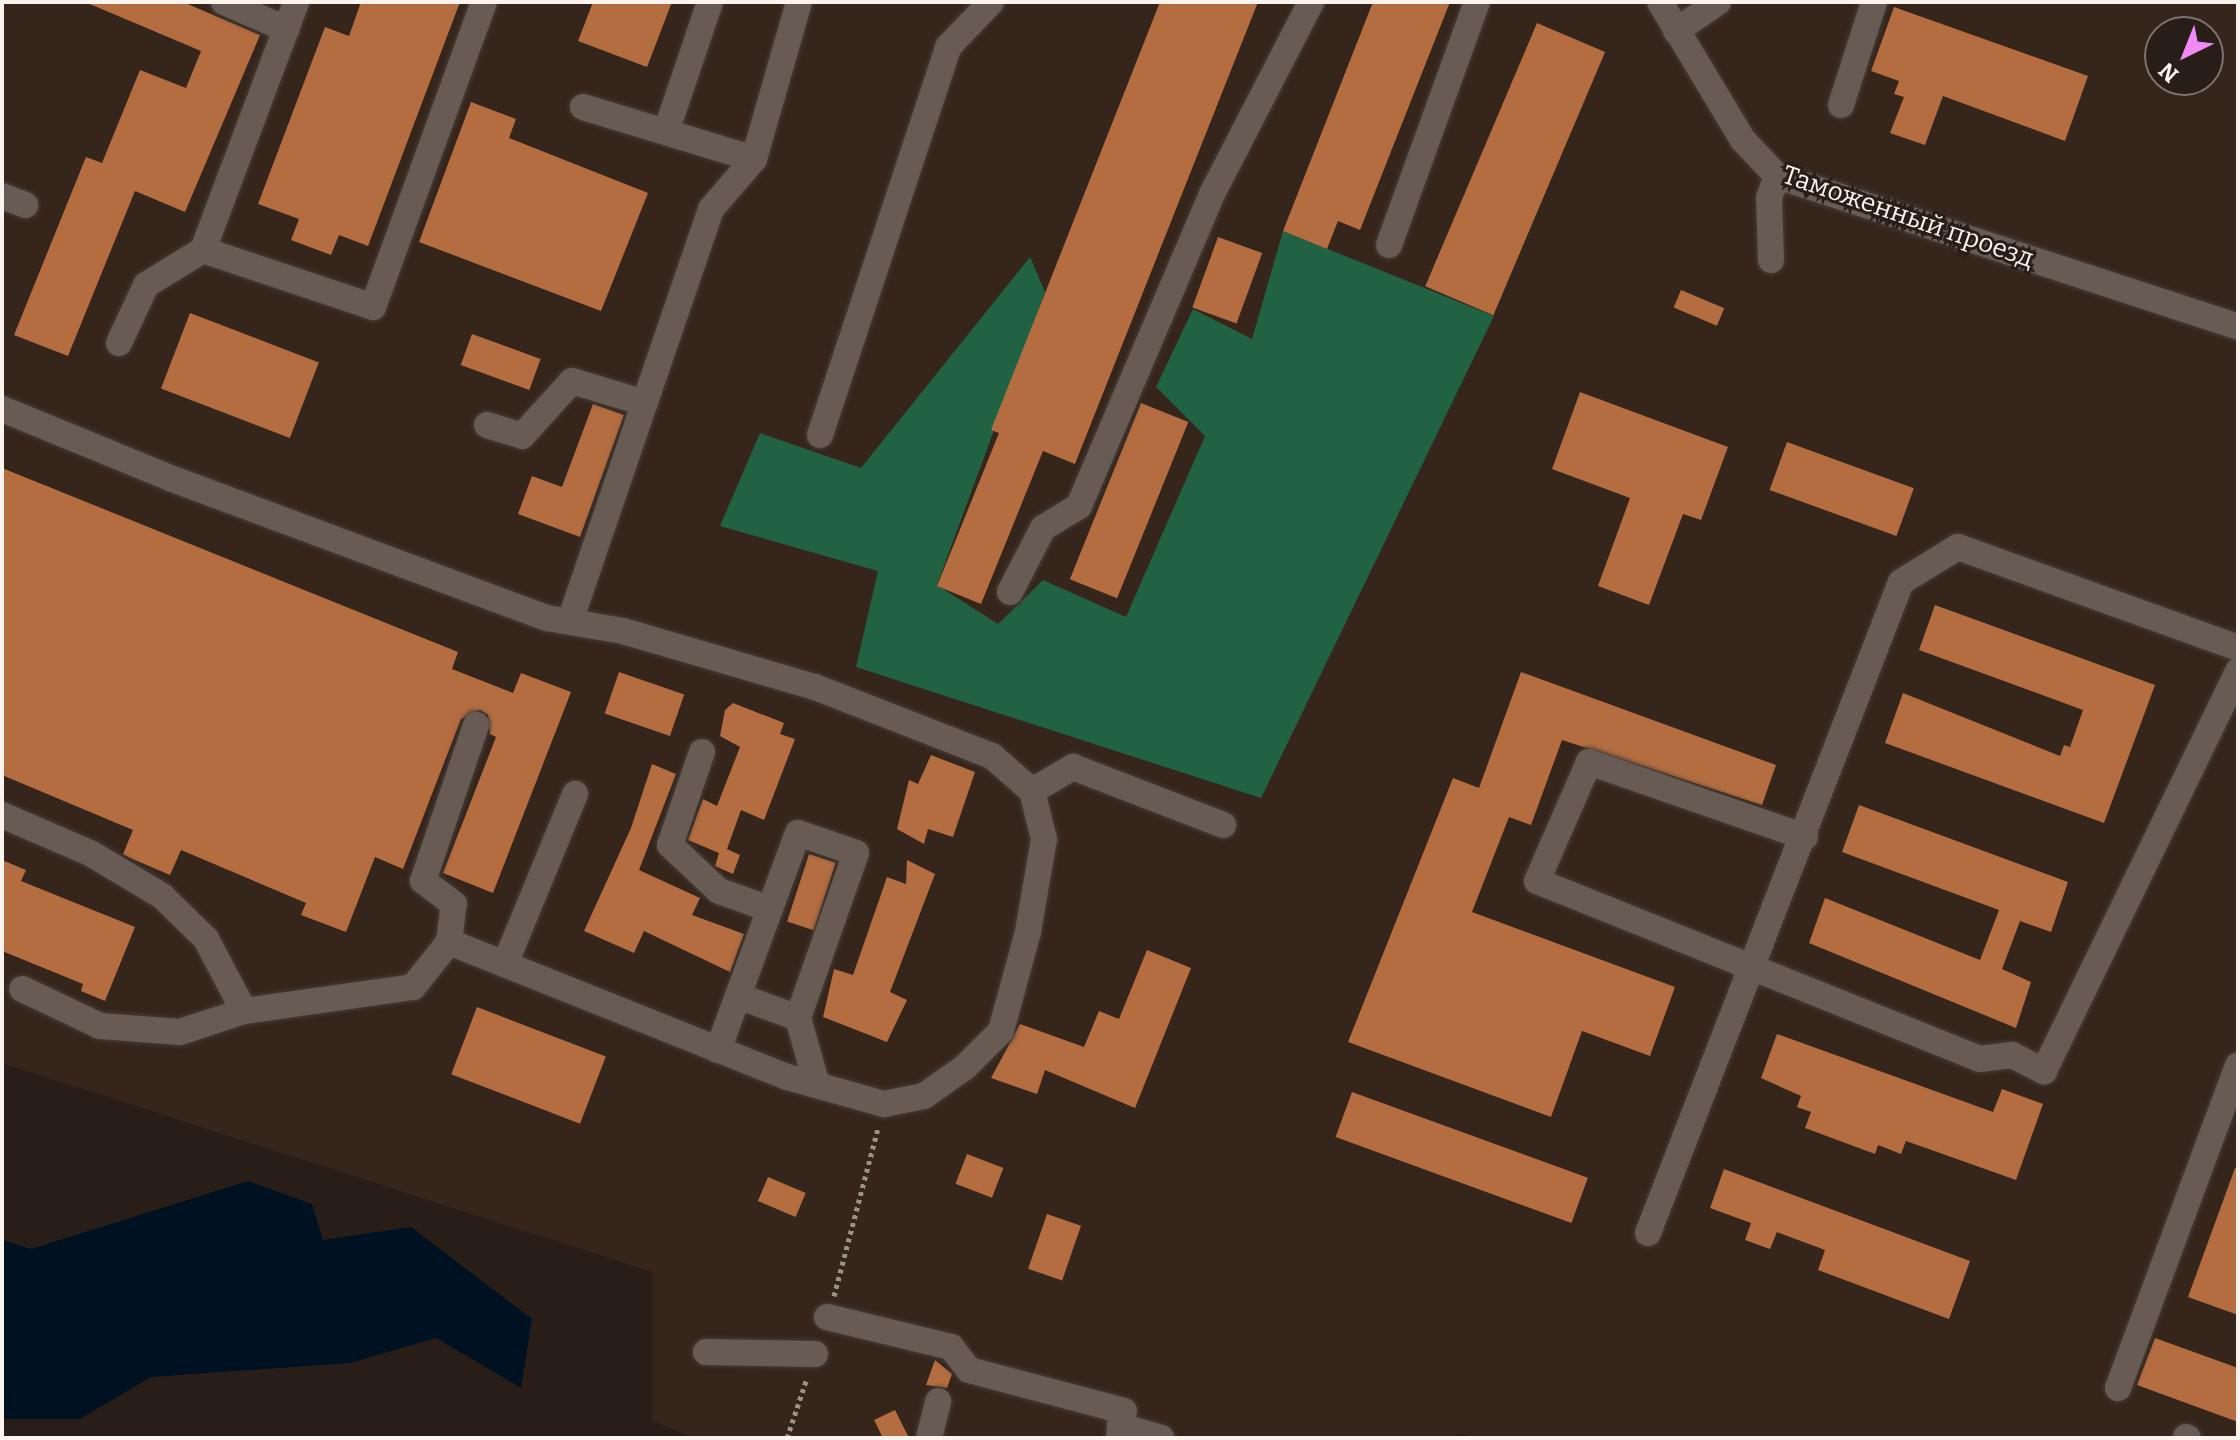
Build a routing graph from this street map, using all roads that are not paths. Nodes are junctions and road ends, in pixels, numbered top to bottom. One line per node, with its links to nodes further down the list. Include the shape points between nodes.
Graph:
1 (224, 2): 12 (street)
2 (296, 2): 12 (street)
3 (484, 2): 20 (street, via 373,307)
4 (710, 2): 16 (street)
5 (799, 2): 17 (street)
6 (991, 2): 27 (street, via 948,47)
7 (1311, 2): 28 (street, via 1212,194 1079,506 1043,528)
8 (1477, 2): 19 (street)
9 (1660, 2): 13 (street, Таможенный проезд)
10 (1718, 2): 13 (street)
11 (1874, 2): 14 (street)
12 (286, 29): 20 (street)
13 (1676, 31): 18 (street, Таможенный проезд, via 1743,140)
14 (1841, 105)
15 (583, 107): 16 (street)
16 (666, 132): 17 (street)
17 (754, 159): 24 (street, via 711,209)
18 (1777, 176): 21 (street, via 1769,198); 22 (street, Таможенный проезд)
19 (1389, 245)
20 (203, 250): 23 (street, via 146,285)
21 (1771, 260)
22 (2238, 327)
23 (119, 343)
24 (645, 403): 26 (street, via 572,381 522,436); 29 (street)
25 (2, 409): 29 (street, via 170,478 547,618)
26 (487, 425)
27 (820, 435)
28 (1010, 592)
29 (570, 621): 34 (street, via 623,631 815,687 992,756)
30 (2238, 648): 38 (street, via 1958,547 1901,582)
31 (2238, 671): 42 (street, via 2044,1071 2012,1055 1979,1059)
32 (476, 725): 40 (street, via 423,881 454,904)
33 (702, 752): 39 (street, via 670,845 719,891)
34 (1032, 791): 37 (street, via 1073,767); 49 (street, via 1044,839 1028,932 1001,1031 965,1067 924,1096 884,1104)
35 (575, 794): 41 (street)
36 (2, 815): 45 (street, via 90,853 162,896 206,939)
37 (1223, 825)
38 (1805, 837): 42 (street); 42 (street, via 1589,762 1537,881)
39 (770, 909): 44 (street); 46 (street, via 798,833 856,853)
40 (449, 942): 41 (street); 45 (street, via 413,987)
41 (505, 964): 47 (street)
42 (1756, 966): 50 (street)
43 (22, 989): 45 (street, via 100,1026 180,1032)
44 (738, 996): 46 (street); 47 (street)
45 (244, 1011)
46 (798, 1018): 49 (street)
47 (718, 1050): 49 (street)
48 (2238, 1066): 54 (street)
49 (817, 1085)
50 (1648, 1233)
51 (827, 1317): 56 (street, via 951,1347 969,1370 1124,1411)
52 (706, 1352): 53 (street)
53 (815, 1354)
54 (2118, 1388)
55 (938, 1401): 57 (street)
56 (1120, 1432): 58 (street)
57 (929, 1438)
58 (1161, 1438)

